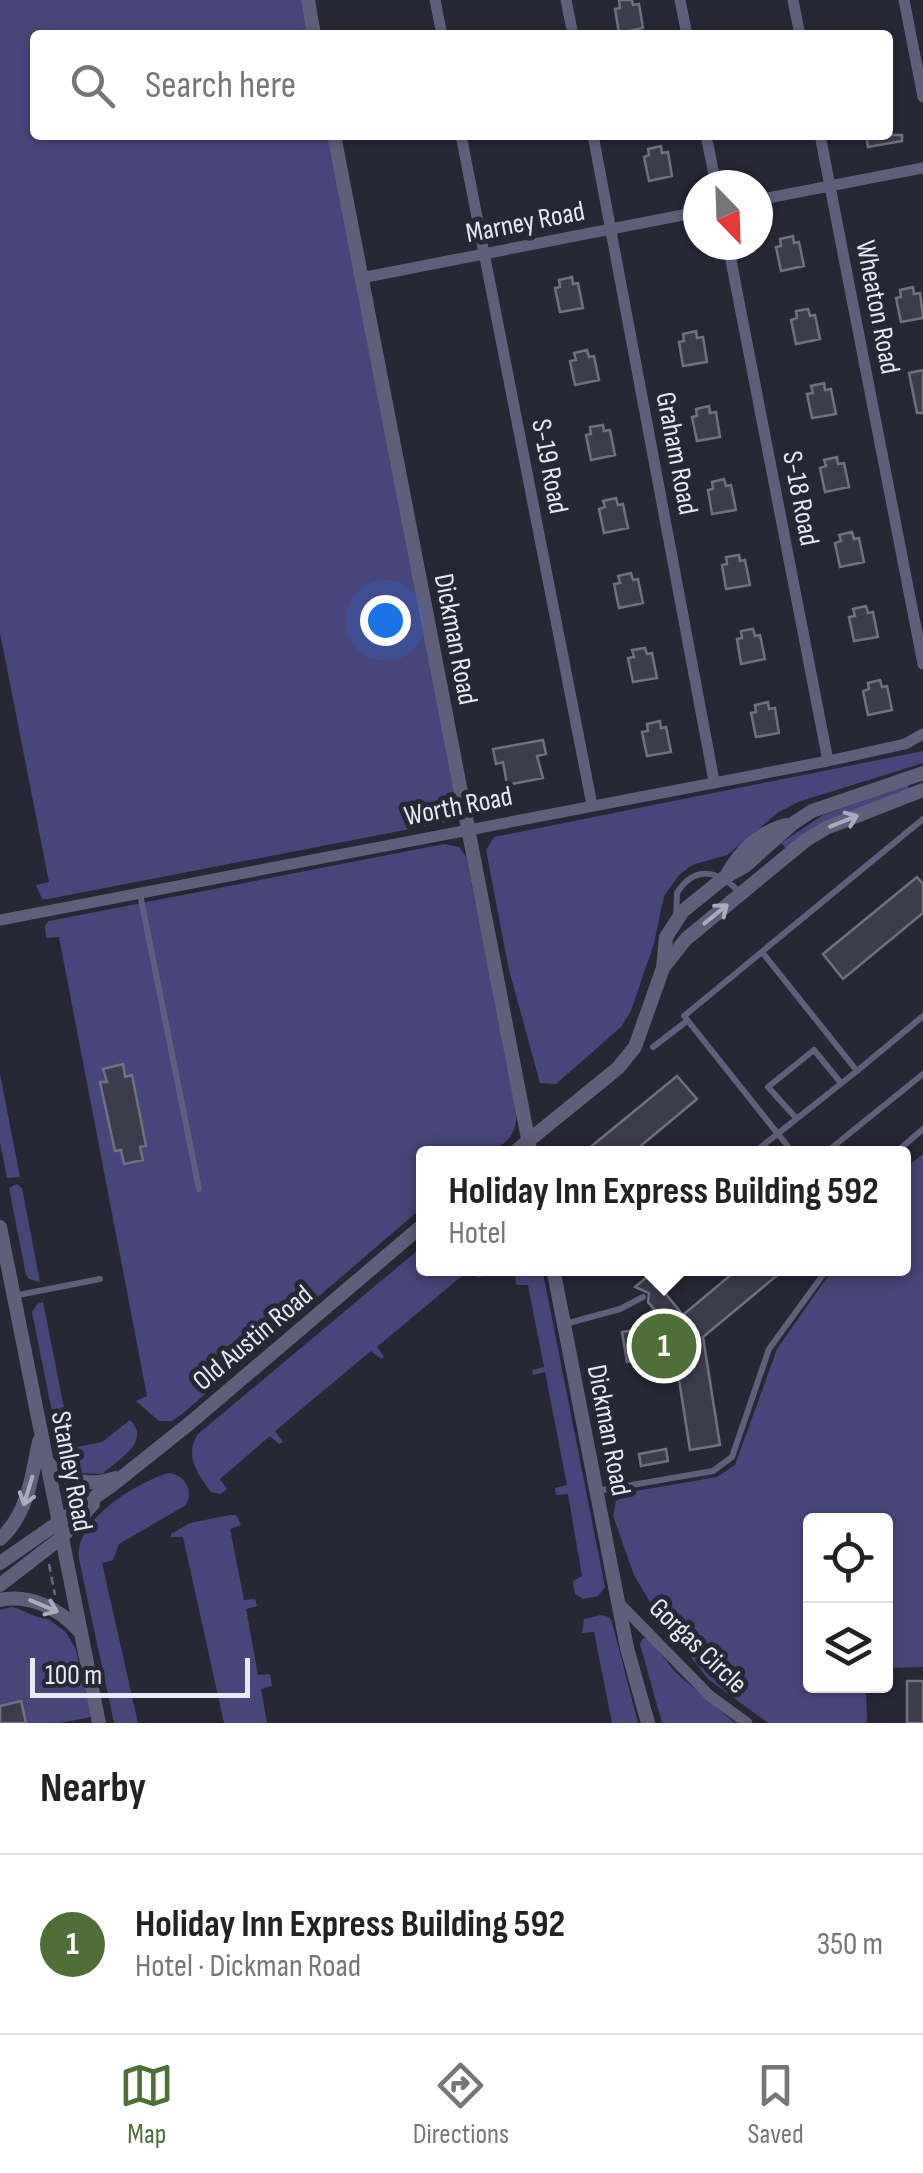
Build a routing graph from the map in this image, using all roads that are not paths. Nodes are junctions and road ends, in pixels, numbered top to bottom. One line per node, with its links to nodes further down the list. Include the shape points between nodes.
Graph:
1 (308, 0): 7 (street)
2 (435, 0): 8 (street)
3 (566, 0): 9 (street)
4 (680, 0): 10 (street)
5 (793, 0): 11 (street)
6 (904, 0): 12 (street)
7 (313, 30)
8 (441, 30)
9 (572, 30)
10 (686, 30)
11 (799, 30)
12 (923, 97)
13 (335, 140): 26 (street, Dickman Road)
14 (462, 140): 24 (street, S-19 Road)
15 (594, 140): 23 (street, Graham Road)
16 (707, 140): 19 (street)
17 (821, 140): 20 (street, Wheaton Road)
18 (923, 168): 20 (street)
19 (713, 170)
20 (830, 186): 21 (street); 27 (street, Wheaton Road)
21 (773, 197)
22 (683, 215): 23 (street, Marney Road)
23 (611, 229): 24 (street, Marney Road); 31 (street, Graham Road)
24 (484, 254): 26 (street, Marney Road); 33 (street, S-19 Road)
25 (731, 260): 29 (street, S-18 Road)
26 (361, 278): 35 (street, Dickman Road)
27 (923, 664)
28 (923, 734): 29 (street, Worth Road)
29 (828, 761): 31 (street, Worth Road)
30 (923, 774): 36 (street, via 836,801 792,824)
31 (714, 781): 33 (street, Worth Road)
32 (923, 790): 38 (street, one-way to 32, via 826,828)
33 (592, 805): 35 (street, Worth Road)
34 (923, 818): 40 (lane)
35 (468, 828): 37 (street, Worth Road); 51 (street, Dickman Road)
36 (725, 877): 38 (lane); 41 (street, via 676,921 666,937)
37 (139, 893): 39 (street, Worth Road); 57 (lane)
38 (740, 894): 41 (street, one-way to 38)
39 (0, 920)
40 (762, 952): 43 (lane, via 684,1016); 45 (lane)
41 (663, 968): 52 (street, via 634,1047)
42 (923, 1016): 45 (lane)
43 (687, 1021): 44 (lane); 50 (lane)
44 (653, 1047)
45 (857, 1070): 47 (lane)
46 (923, 1074): 55 (lane)
47 (842, 1083): 48 (lane); 48 (lane, via 814,1050 768,1087)
48 (796, 1118): 50 (lane)
49 (923, 1130): 56 (lane)
50 (777, 1133): 53 (lane); 54 (lane)
51 (530, 1146)
52 (531, 1146)
53 (762, 1146)
54 (788, 1146)
55 (834, 1146)
56 (904, 1146)
57 (199, 1189)
58 (0, 1228): 66 (street, Stanley Road)
59 (416, 1231): 70 (street, Old Austin Road)
60 (555, 1276): 67 (street, Dickman Road)
61 (669, 1276): 64 (lane)
62 (822, 1276): 72 (lane, via 768,1350 732,1457 712,1471)
63 (100, 1279): 66 (lane)
64 (662, 1283)
65 (643, 1296): 67 (lane)
66 (7, 1297): 68 (street, Stanley Road)
67 (564, 1324): 72 (street, Dickman Road)
68 (40, 1436): 69 (street, Stanley Road); 75 (street, one-way to 75, via 19,1517)
69 (46, 1461): 70 (street, via 84,1483); 73 (street, Stanley Road)
70 (125, 1474): 71 (street, Old Austin Road)
71 (111, 1486): 73 (street, Old Austin Road); 74 (street, Old Austin Road)
72 (596, 1491): 79 (street, Dickman Road)
73 (57, 1520): 74 (street, Stanley Road); 76 (street, Old Austin Road)
74 (61, 1538): 77 (street, Old Austin Road); 80 (street, Stanley Road)
75 (0, 1539)
76 (0, 1563)
77 (0, 1585)
78 (0, 1600): 80 (street, one-way to 80, via 49,1606)
79 (617, 1602): 82 (street); 83 (street, Gorgas Circle)
80 (80, 1632): 81 (street, Stanley Road)
81 (99, 1723)
82 (648, 1723)
83 (746, 1723)

